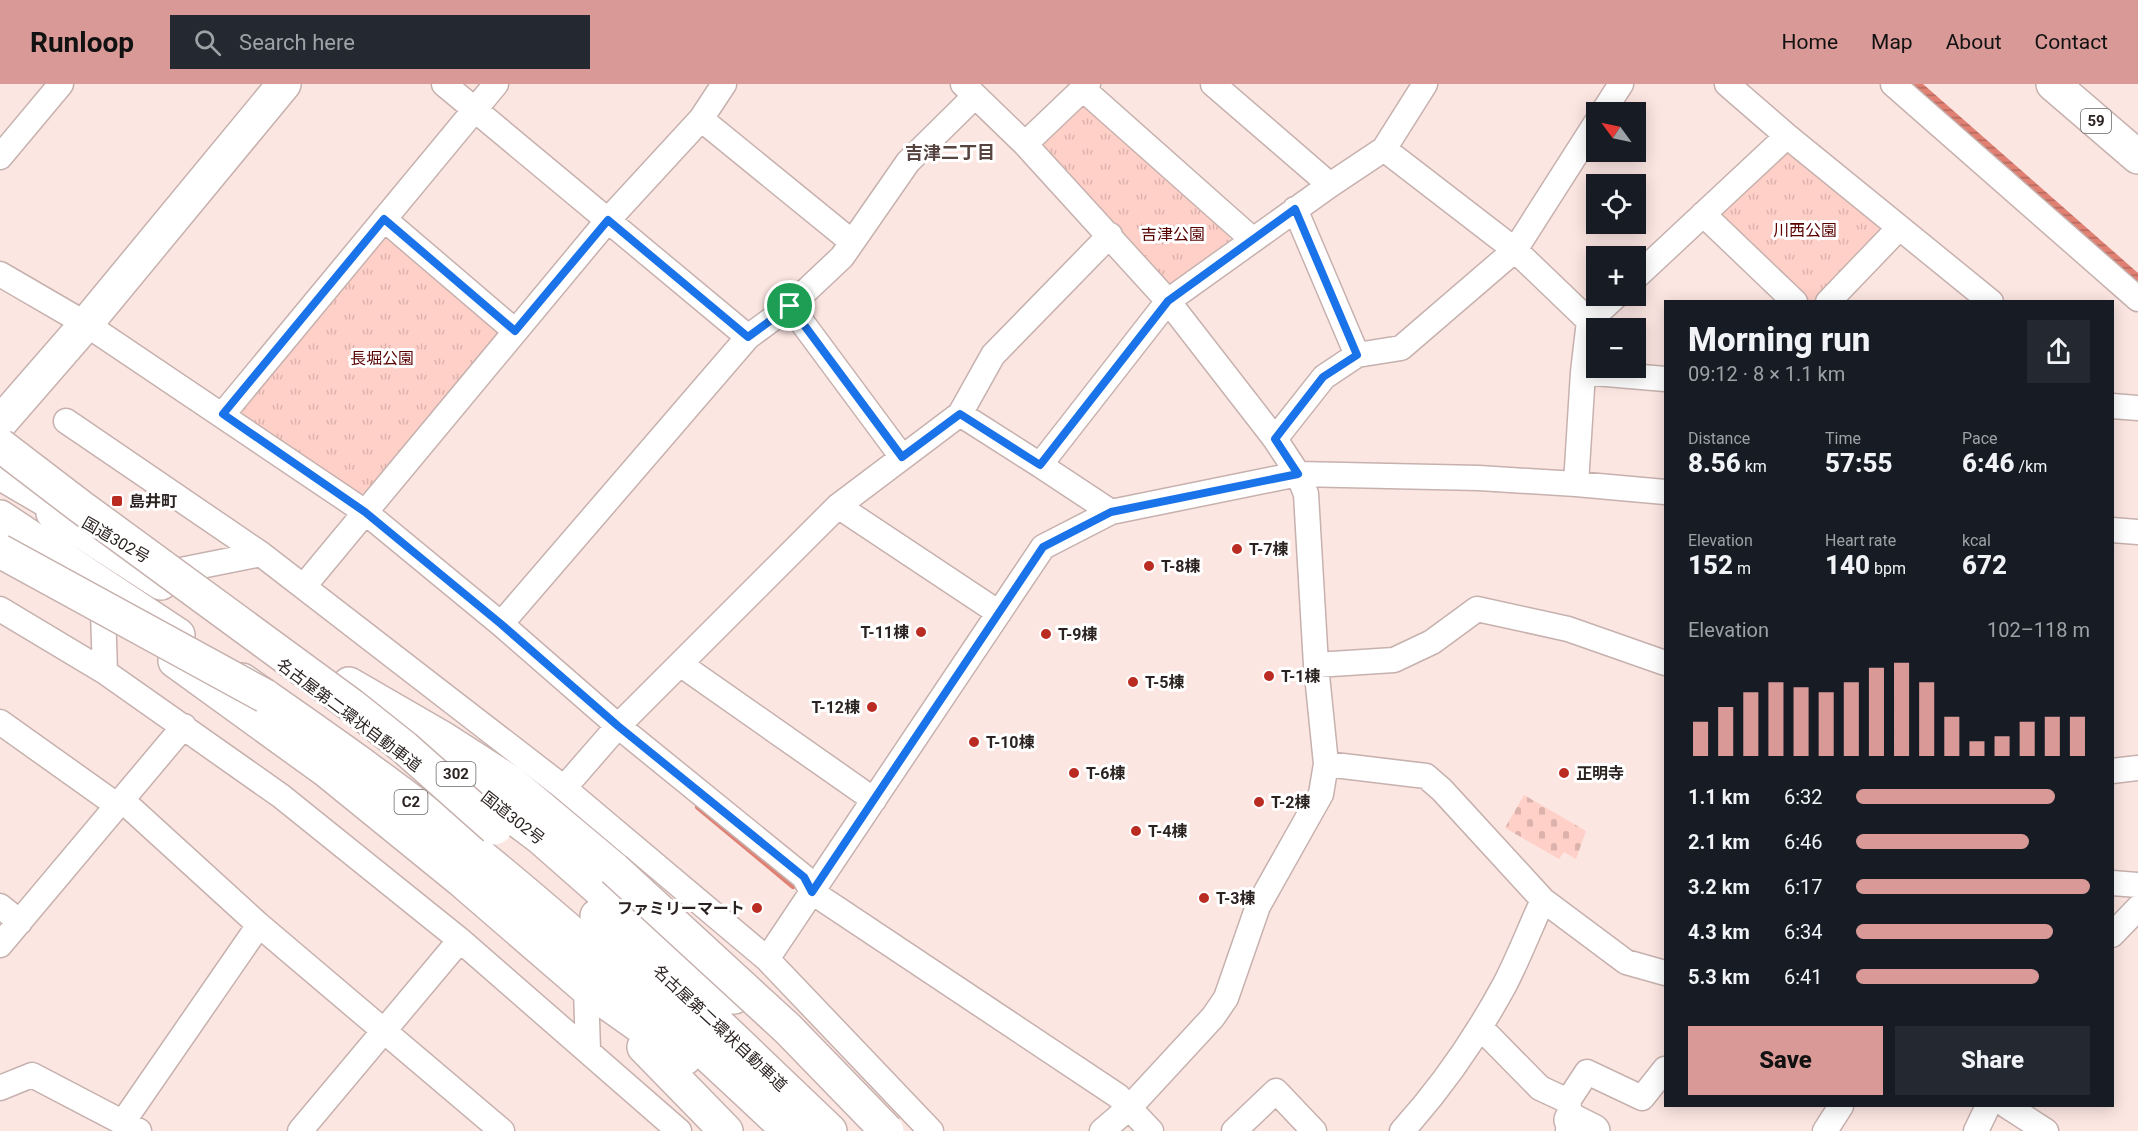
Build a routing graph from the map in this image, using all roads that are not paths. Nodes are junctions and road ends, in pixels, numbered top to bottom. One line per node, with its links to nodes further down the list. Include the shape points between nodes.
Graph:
1 (61, 84): 21 (street)
2 (284, 84): 44 (main road)
3 (444, 84): 15 (street)
4 (496, 84): 15 (street)
5 (724, 84): 16 (street)
6 (1213, 84): 23 (street)
7 (1425, 84): 20 (street)
8 (1621, 84): 14 (street)
9 (1727, 84): 17 (street)
10 (1893, 84): 35 (street)
11 (2054, 84): 22 (main road, 59)
12 (1086, 86): 19 (street); 30 (street)
13 (969, 90): 19 (street); 31 (street, via 908,162)
14 (1609, 102)
15 (474, 110): 26 (street); 27 (street)
16 (701, 119): 27 (street); 31 (street)
17 (1787, 136): 25 (street); 28 (street)
18 (1586, 139): 32 (street)
19 (1025, 144): 29 (street)
20 (1384, 150): 23 (street); 32 (street)
21 (0, 157)
22 (2138, 158)
23 (1330, 185): 24 (street)
24 (1295, 209): 30 (street); 48 (street)
25 (1703, 214): 33 (street); 36 (street)
26 (384, 219): 45 (street); 53 (street)
27 (608, 220): 45 (street); 46 (street)
28 (1899, 228): 37 (street); 38 (street)
29 (1110, 235): 39 (street); 54 (street, via 993,355)
30 (1252, 240): 39 (street)
31 (852, 243): 40 (street)
32 (1515, 250): 42 (street); 48 (street, via 1401,348)
33 (1646, 268)
34 (0, 274): 44 (street)
35 (2138, 299)
36 (1793, 300)
37 (1830, 300)
38 (1989, 300)
39 (1168, 301): 57 (street); 60 (street)
40 (790, 306): 46 (street); 59 (street)
41 (1605, 306): 43 (street)
42 (1586, 318)
43 (1592, 318)
44 (86, 324): 53 (street); 56 (main road)
45 (515, 331): 67 (street)
46 (748, 337): 79 (street)
47 (1586, 346): 49 (street)
48 (1357, 355): 57 (street, via 1323,377)
49 (1583, 372): 50 (street); 64 (street)
50 (1664, 379)
51 (2114, 406): 52 (street)
52 (2138, 408)
53 (223, 414): 67 (street)
54 (960, 414): 59 (street); 60 (street)
55 (66, 421): 73 (street)
56 (0, 423)
57 (1275, 439): 62 (street)
58 (0, 445): 95 (main road, bridge, via 351,705)
59 (902, 457): 66 (street)
60 (1040, 465): 68 (street)
61 (0, 473): 74 (main road, 国道302号 / 302)
62 (1298, 474): 64 (street); 68 (street); 82 (street, via 1306,494)
63 (0, 481): 95 (main road, 名古屋第二環状自動車道 / C2, bridge, via 283,666)
64 (1576, 484): 65 (street)
65 (1664, 492)
66 (838, 506): 78 (street); 81 (street)
67 (365, 512): 75 (street); 79 (street)
68 (1111, 512): 78 (street, via 1043,547)
69 (0, 517): 85 (main road, 名古屋第二環状自動車道 / C2, bridge)
70 (2114, 530): 71 (street)
71 (2138, 532)
72 (0, 549): 77 (main road); 85 (main road, bridge)
73 (261, 554): 74 (street); 75 (street)
74 (171, 572): 84 (main road, 国道302号 / 302, via 304,651)
75 (304, 586): 92 (street)
76 (0, 609): 83 (street)
77 (103, 611): 83 (street); 111 (main road, via 327,771)
78 (999, 613): 93 (street)
79 (501, 624): 88 (street)
80 (1664, 663): 82 (street, via 1568,629 1478,609 1432,642 1394,660)
81 (680, 664): 88 (street); 93 (street)
82 (1316, 665): 89 (street)
83 (105, 672): 87 (street)
84 (349, 684): 101 (main road, 国道302号 / 302, via 436,758 541,838); 131 (main road, bridge, via 509,781 614,869 788,1029)
85 (265, 696): 130 (main road, 名古屋第二環状自動車道 / C2, via 475,851 605,962)
86 (0, 722): 94 (street)
87 (184, 726): 94 (street); 107 (street, via 281,796)
88 (618, 726): 92 (street); 99 (street, via 804,877)
89 (1326, 764): 100 (street, via 1426,776); 121 (street, via 1321,794 1258,906 1226,998)
90 (2138, 768): 91 (street)
91 (2114, 771)
92 (564, 788): 98 (street)
93 (874, 800): 99 (street)
94 (121, 804): 104 (street); 105 (street)
95 (495, 828): 123 (main road, 名古屋第二環状自動車道 / C2, via 695,1002)
96 (2114, 883): 97 (street)
97 (2138, 885)
98 (685, 891): 101 (street); 109 (street)
99 (812, 892): 109 (street); 121 (street, via 1118,1096)
100 (1543, 900): 110 (street, via 1626,962); 112 (street)
101 (616, 904): 123 (main road, 国道302号 / 302, via 750,1010)
102 (0, 906): 104 (street)
103 (2138, 908): 106 (street)
104 (20, 922): 108 (street)
105 (260, 925): 113 (street); 124 (street)
106 (2114, 934)
107 (459, 940): 113 (street); 115 (street)
108 (0, 945)
109 (768, 959): 114 (street)
110 (1664, 973)
111 (586, 988): 115 (street); 128 (main road); 129 (main road, via 684,1057)
112 (1480, 1027): 122 (street); 137 (street, via 1421,1111)
113 (384, 1031): 125 (street); 127 (street)
114 (849, 1046): 123 (street); 132 (street)
115 (588, 1051): 126 (street)
116 (1664, 1070): 122 (street, via 1642,1098 1587,1072)
117 (0, 1088): 124 (street, via 32,1075)
118 (1839, 1107): 138 (street)
119 (1988, 1107): 139 (street)
120 (2009, 1107): 140 (street)
121 (1129, 1108): 133 (street); 134 (street)
122 (1575, 1121)
123 (852, 1126)
124 (131, 1127)
125 (493, 1128)
126 (672, 1129)
127 (300, 1131)
128 (726, 1131)
129 (759, 1131)
130 (789, 1131)
131 (887, 1131)
132 (931, 1131)
133 (1102, 1131)
134 (1151, 1131)
135 (1234, 1131): 136 (street, via 1276,1091)
136 (1314, 1131)
137 (1402, 1131)
138 (1826, 1131)
139 (1977, 1131)
140 (2046, 1131)

